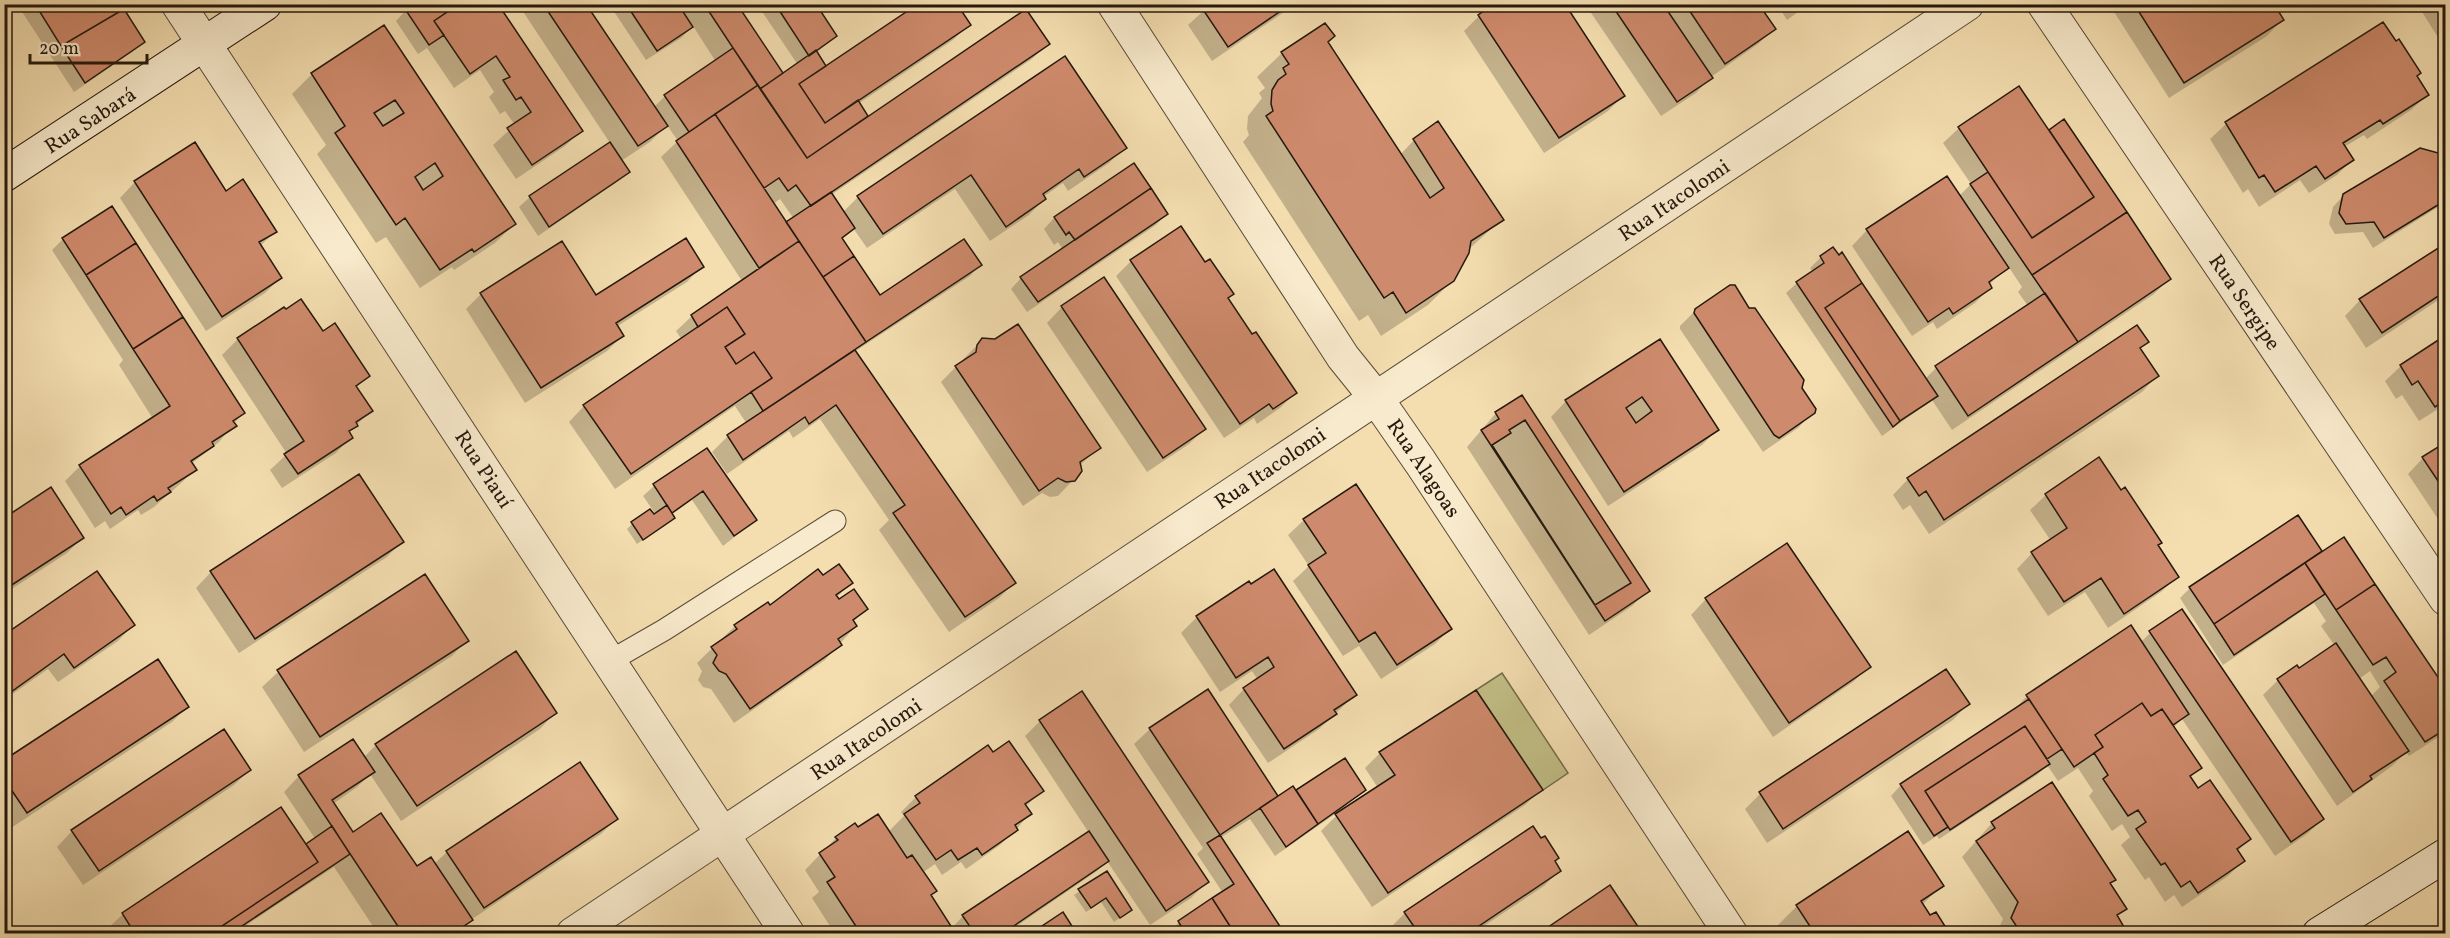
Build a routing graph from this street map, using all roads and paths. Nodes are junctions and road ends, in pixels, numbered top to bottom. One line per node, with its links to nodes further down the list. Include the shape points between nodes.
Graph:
1 (178, 4): 6 (street, Rua Piauí)
2 (265, 4): 6 (street, Rua Sabará)
3 (1114, 4): 8 (street, Rua Alagoas, via 1343,357)
4 (1967, 4): 8 (street, Rua Itacolomi)
5 (2044, 4): 10 (street, Rua Sergipe)
6 (204, 44): 7 (street, Rua Sabará); 11 (street, Rua Piauí)
7 (4, 175)
8 (1376, 398): 12 (street, Rua Itacolomi); 16 (street, Rua Alagoas)
9 (835, 521): 11 (lane)
10 (2445, 599)
11 (610, 661): 12 (street, Rua Piauí)
12 (723, 833): 14 (street, Rua Itacolomi); 15 (street, Rua Piauí)
13 (2445, 855): 17 (street)
14 (573, 933)
15 (788, 933)
16 (1731, 933)
17 (2319, 933)

